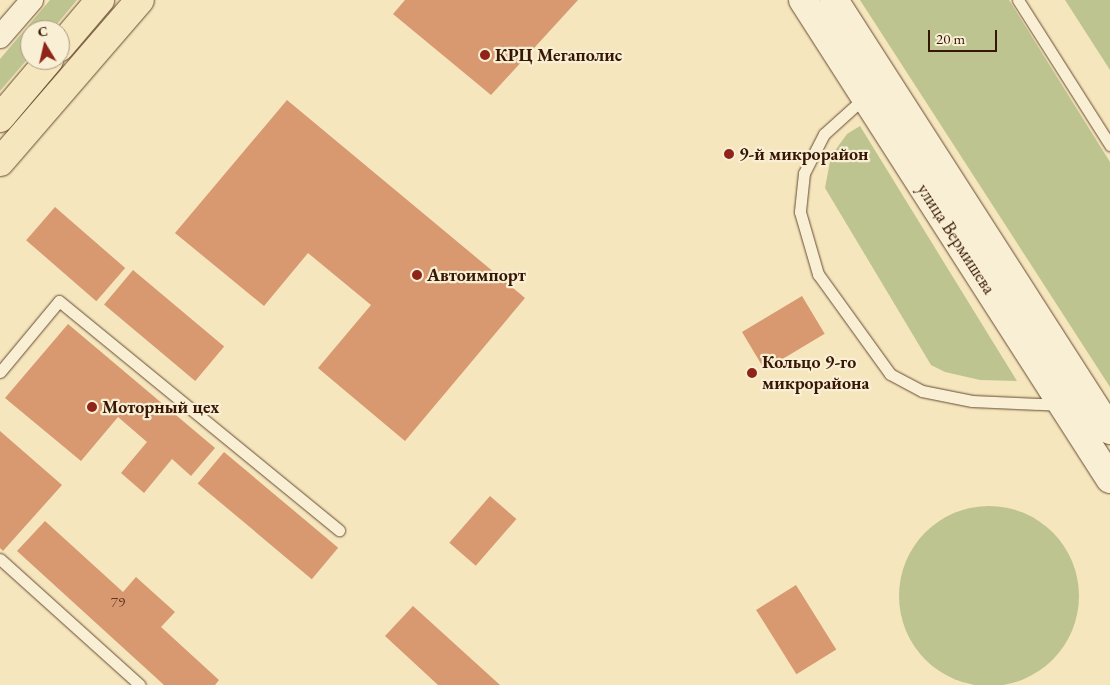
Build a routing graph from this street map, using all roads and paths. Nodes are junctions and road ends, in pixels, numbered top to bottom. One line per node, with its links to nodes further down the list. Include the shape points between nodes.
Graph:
1 (32, 0): 8 (street)
2 (100, 0): 7 (main road)
3 (140, 0): 13 (main road)
4 (803, 0): 10 (main road, улица Вермишева)
5 (834, 0): 16 (main road, улица Вермишева)
6 (1018, 0): 12 (lane)
7 (70, 35)
8 (0, 37)
9 (41, 70): 11 (main road)
10 (865, 96): 15 (main road, улица Вермишева); 15 (lane, via 824,134 804,174 800,212 818,274 890,374 922,391 972,401)
11 (0, 118)
12 (1110, 145)
13 (0, 162)
14 (0, 372): 18 (lane, via 59,302)
15 (1063, 405): 17 (main road, улица Вермишева)
16 (1110, 430)
17 (1110, 479)
18 (339, 530)
19 (0, 560): 20 (lane)
20 (140, 685)

